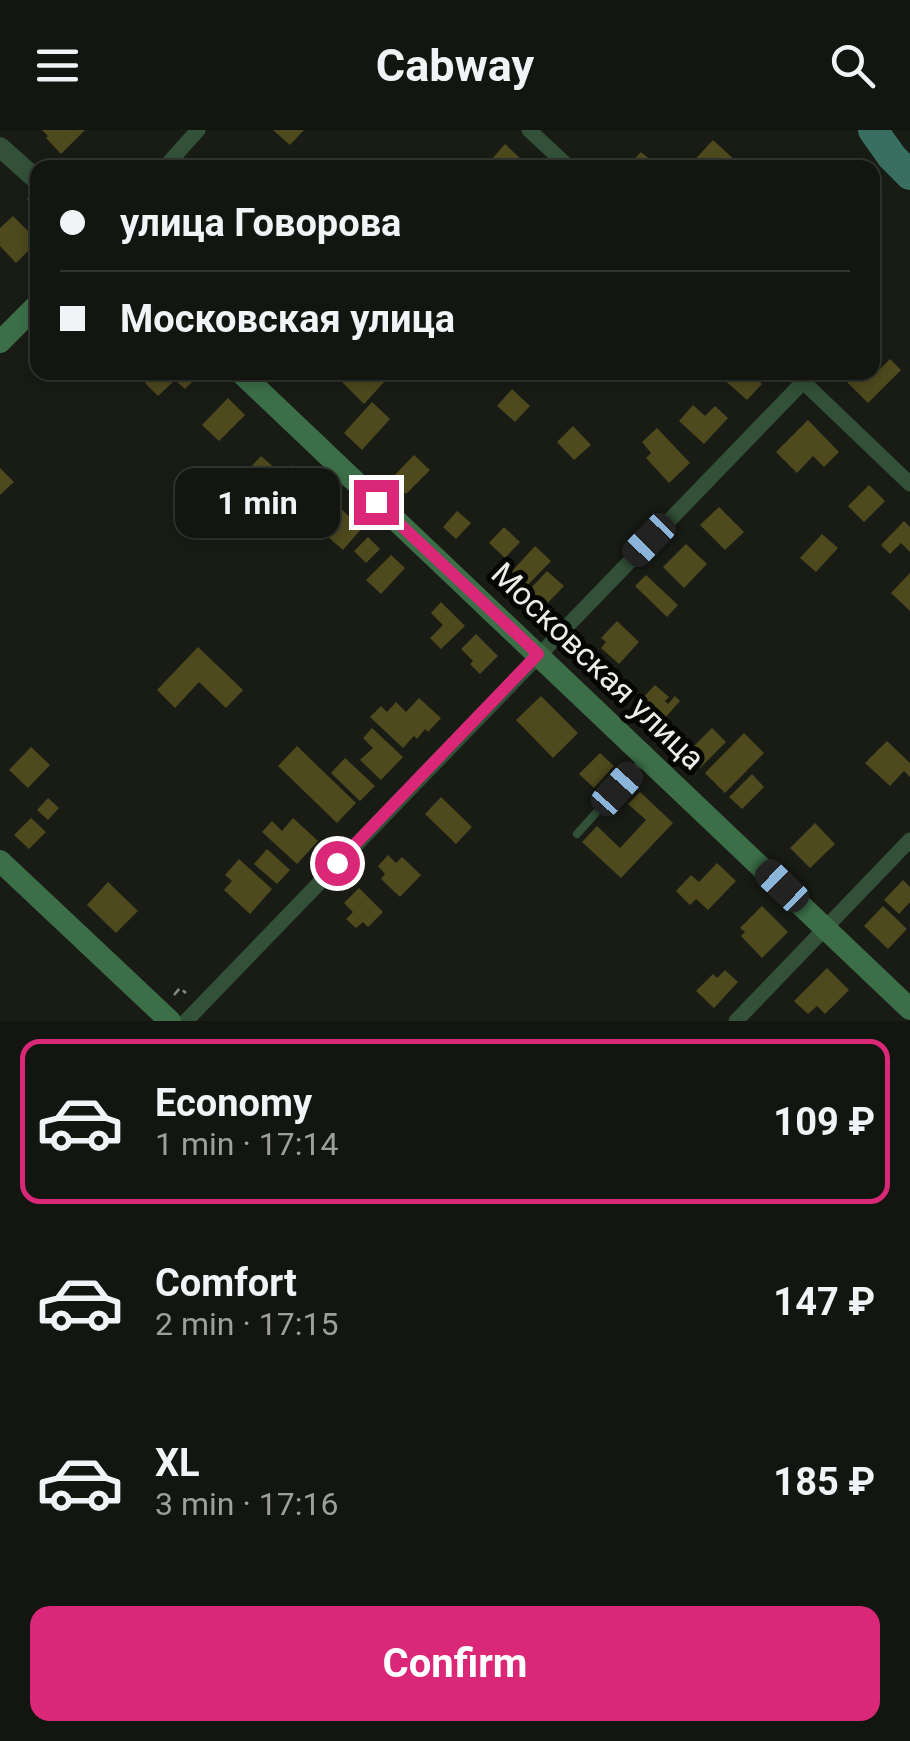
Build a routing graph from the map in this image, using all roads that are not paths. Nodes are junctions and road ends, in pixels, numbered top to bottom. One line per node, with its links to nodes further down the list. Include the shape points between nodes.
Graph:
1 (198, 130): 4 (street)
2 (529, 130): 5 (street)
3 (0, 146): 6 (street)
4 (171, 160)
5 (561, 160)
6 (30, 174)
7 (30, 312): 8 (main road)
8 (0, 342)
9 (248, 380): 13 (main road, Московская улица)
10 (795, 380): 13 (street)
11 (801, 380): 12 (street)
12 (910, 484)
13 (538, 654): 14 (main road, Московская улица); 21 (street)
14 (646, 757): 15 (lane); 18 (main road, Московская улица)
15 (577, 834)
16 (910, 840): 18 (street)
17 (0, 861): 20 (main road)
18 (825, 928): 19 (main road, Московская улица); 22 (street)
19 (910, 1009)
20 (170, 1021)
21 (186, 1021)
22 (736, 1021)

